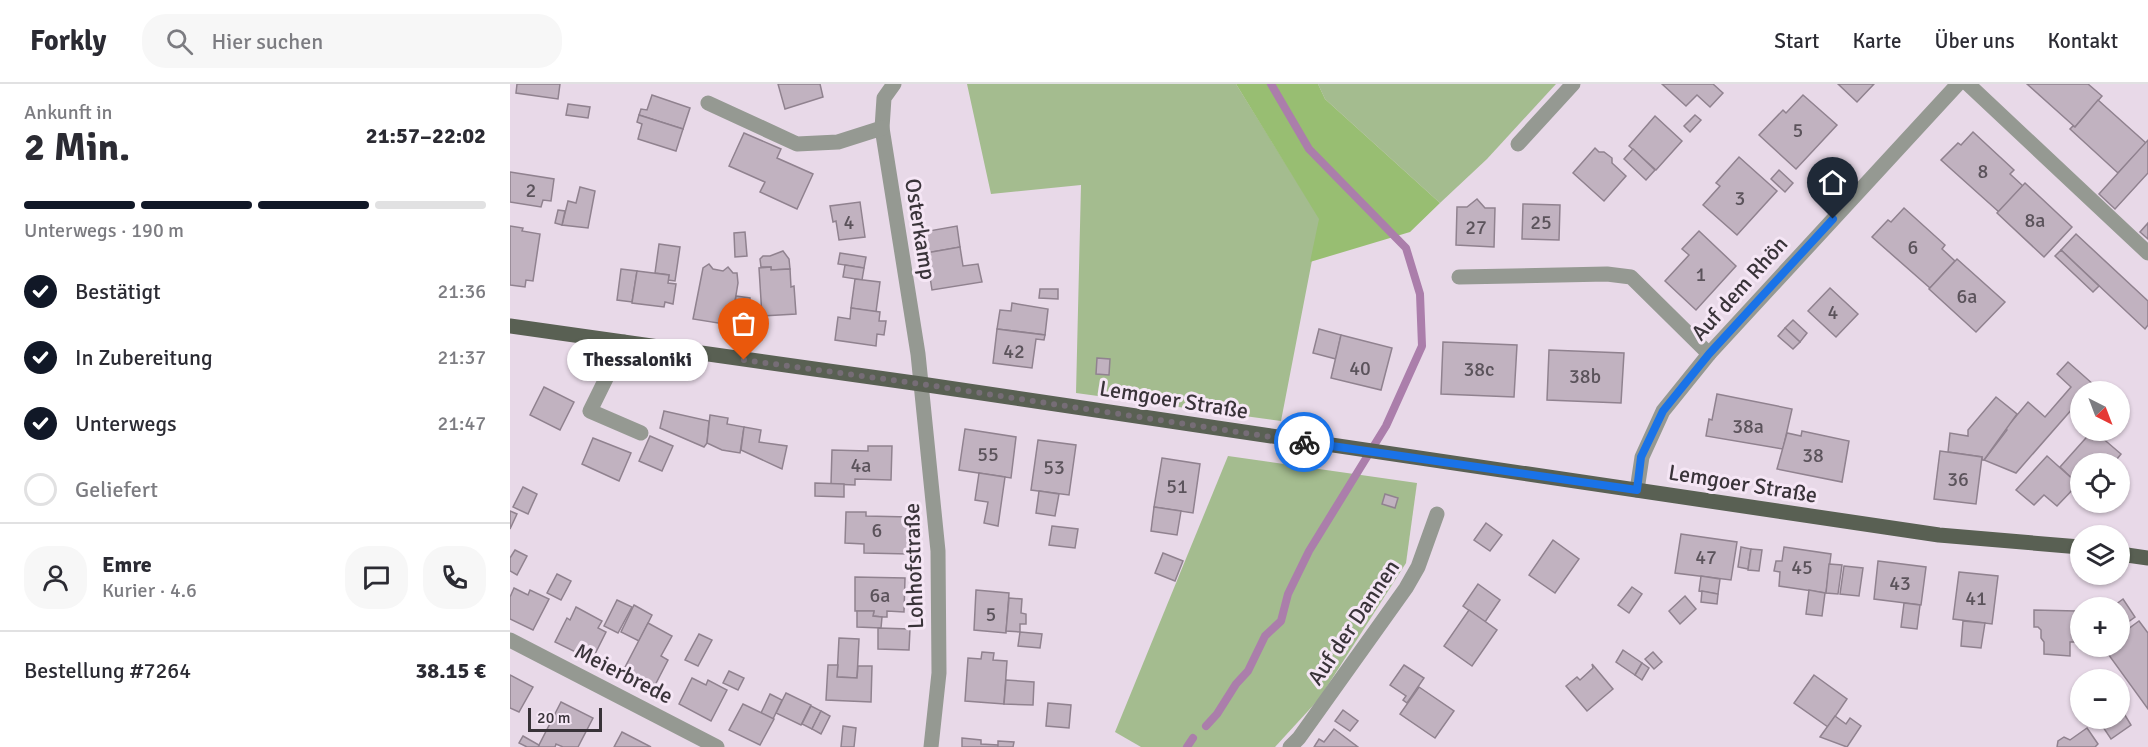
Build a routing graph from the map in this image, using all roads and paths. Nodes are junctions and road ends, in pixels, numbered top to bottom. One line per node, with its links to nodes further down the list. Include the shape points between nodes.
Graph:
1 (894, 84): 5 (street, Osterkamp)
2 (1573, 84): 8 (street)
3 (1958, 84): 13 (street, Auf dem Rhön)
4 (1968, 84): 9 (street)
5 (881, 91): 7 (street, Osterkamp)
6 (708, 103): 7 (street, via 797,144 838,142)
7 (882, 128): 14 (street, Osterkamp)
8 (1518, 144)
9 (2148, 253)
10 (1458, 277): 13 (street, via 1631,277)
11 (510, 326): 12 (main road, Lemgoer Straße)
12 (624, 342): 14 (main road, Lemgoer Straße); 15 (street, via 590,411)
13 (1709, 354): 16 (street, Auf dem Rhön, via 1663,411 1641,457)
14 (921, 384): 16 (main road, Lemgoer Straße); 23 (street, Lohhofstraße, via 938,550 939,673)
15 (641, 433)
16 (1637, 490): 18 (main road, Lemgoer Straße, via 1940,535)
17 (1437, 514): 24 (street, Auf der Dannen, via 1406,588)
18 (2070, 546)
19 (2130, 555): 20 (main road)
20 (2148, 558)
21 (510, 640): 22 (street, Meierbrede)
22 (717, 747)
23 (932, 747)
24 (1290, 747)

